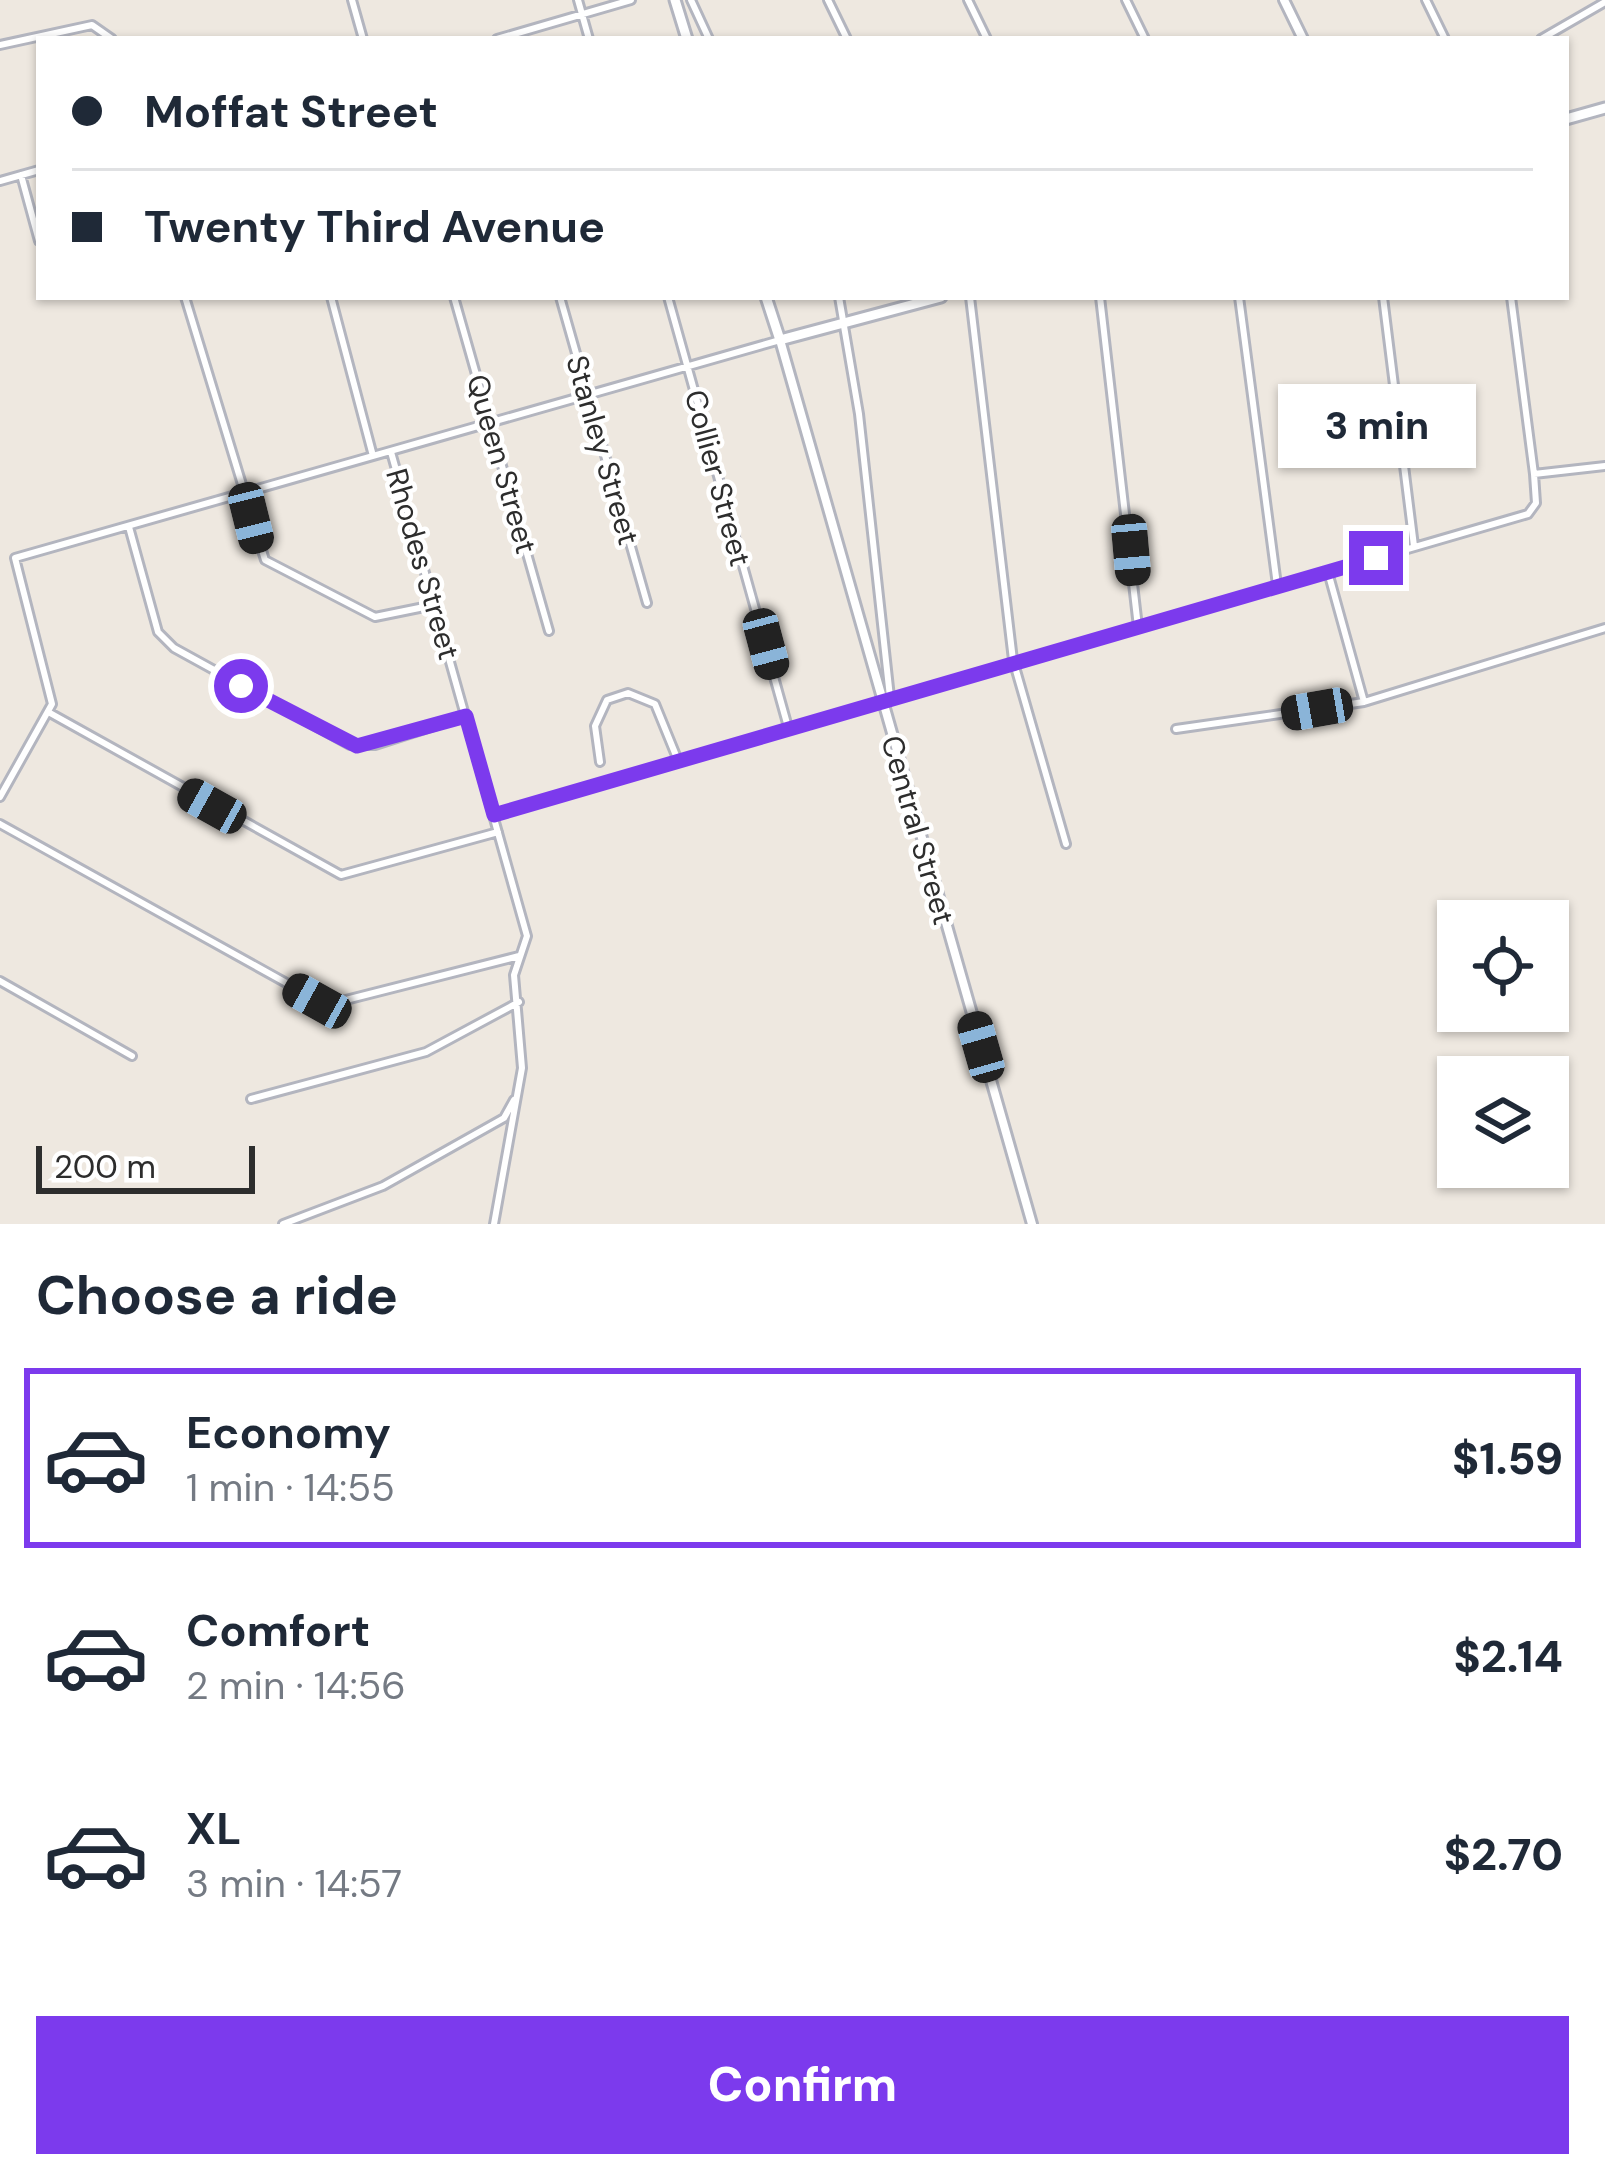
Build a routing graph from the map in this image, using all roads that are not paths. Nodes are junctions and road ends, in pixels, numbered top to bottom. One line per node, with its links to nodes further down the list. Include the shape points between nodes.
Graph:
1 (352, 0): 15 (street)
2 (578, 0): 12 (street)
3 (631, 0): 12 (street)
4 (675, 0): 18 (main road)
5 (691, 0): 19 (street)
6 (828, 0): 20 (street)
7 (968, 0): 21 (street)
8 (1126, 0): 22 (street)
9 (1284, 0): 23 (street)
10 (1426, 0): 24 (street)
11 (1605, 2): 25 (street)
12 (582, 15): 16 (street); 17 (street)
13 (41, 36): 14 (street, via 92,25)
14 (108, 36)
15 (362, 36)
16 (508, 36)
17 (589, 36)
18 (686, 36)
19 (708, 36)
20 (846, 36)
21 (986, 36)
22 (1144, 36)
23 (1302, 36)
24 (1444, 36)
25 (1546, 36)
26 (36, 37): 27 (street)
27 (0, 45)
28 (1605, 108): 29 (main road)
29 (1569, 118)
30 (36, 171): 31 (street)
31 (21, 176): 32 (street); 33 (street)
32 (0, 181)
33 (36, 230)
34 (186, 300): 56 (street)
35 (332, 300): 53 (street)
36 (455, 300): 51 (street, Queen Street)
37 (561, 300): 50 (street, Stanley Street)
38 (669, 300): 49 (street, Collier Street)
39 (767, 300): 48 (main road, Central Street)
40 (839, 300): 47 (street)
41 (930, 300): 47 (main road)
42 (970, 300): 66 (street)
43 (1100, 300): 63 (street)
44 (1239, 300): 60 (street)
45 (1383, 300): 58 (street)
46 (1511, 300): 55 (street)
47 (847, 323): 48 (main road); 67 (street)
48 (780, 340): 49 (street); 67 (street, Central Street)
49 (688, 367): 50 (street); 71 (street, Collier Street)
50 (588, 395): 51 (street); 61 (street, Stanley Street)
51 (489, 422): 52 (street); 65 (street, Queen Street)
52 (391, 452): 53 (street); 62 (street, Rhodes Street)
53 (373, 457): 56 (street)
54 (1605, 466): 55 (street)
55 (1534, 474): 58 (street, via 1533,510)
56 (244, 494): 57 (street); 62 (street, via 273,567 375,617)
57 (129, 527): 69 (street, via 15,558); 70 (street, via 164,640 267,700 357,746)
58 (1414, 546): 59 (street)
59 (1328, 572): 60 (street); 68 (street)
60 (1278, 586): 63 (street)
61 (647, 603)
62 (434, 605): 70 (street, Rhodes Street)
63 (1138, 627): 66 (street)
64 (1605, 628): 68 (street)
65 (549, 632)
66 (1013, 660): 67 (street); 79 (street)
67 (886, 699): 71 (street); 88 (street, Central Street)
68 (1364, 702): 72 (street)
69 (50, 713): 75 (street); 78 (street, via 341,875)
70 (466, 716): 76 (street, Rhodes Street)
71 (788, 728): 73 (street)
72 (1176, 729)
73 (677, 758): 74 (street, via 655,704 628,693 607,700 597,718); 76 (street)
74 (600, 761)
75 (0, 797)
76 (494, 815): 78 (street, Rhodes Street)
77 (0, 824): 80 (street, via 326,1005)
78 (498, 832): 80 (street, Rhodes Street, via 527,936)
79 (1066, 844)
80 (520, 956): 82 (street, Rhodes Street)
81 (0, 981): 83 (street)
82 (519, 1002): 84 (street, Rhodes Street); 85 (street, via 426,1052)
83 (132, 1056)
84 (517, 1095): 86 (street, via 504,1118 417,1167); 87 (street, Rhodes Street)
85 (251, 1099)
86 (283, 1224)
87 (494, 1224)
88 (1032, 1224)

